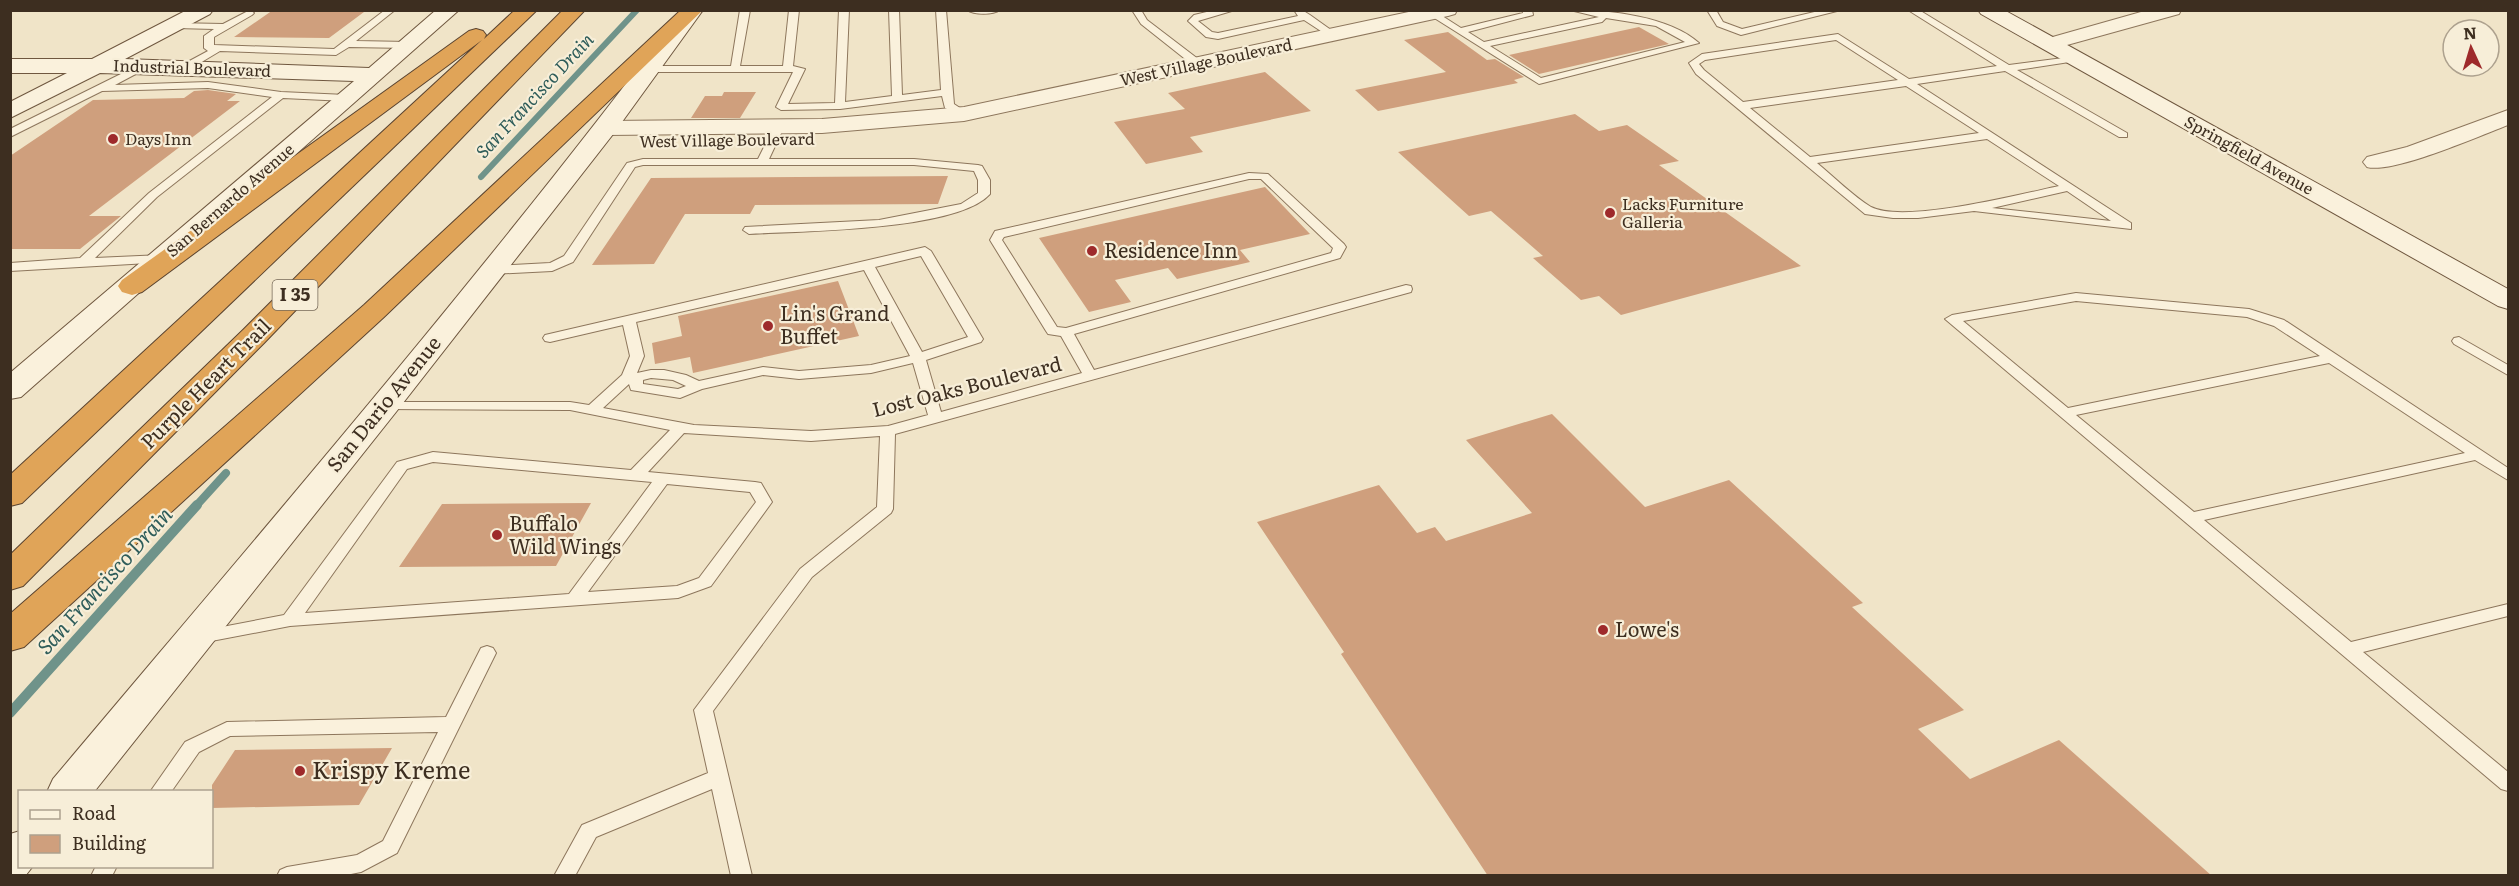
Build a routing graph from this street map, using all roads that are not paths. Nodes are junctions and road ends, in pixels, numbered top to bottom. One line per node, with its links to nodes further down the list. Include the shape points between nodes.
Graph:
1 (203, 10): 29 (main road)
2 (391, 10): 33 (lane)
3 (449, 10): 35 (main road, San Bernardo Avenue)
4 (509, 10): 78 (highway)
5 (527, 10): 101 (highway, I 35)
6 (575, 10): 103 (highway, Purple Heart Trail / I 35)
7 (693, 10): 47 (main road, San Dario Avenue); 107 (highway, via 374,311)
8 (746, 10): 48 (lane)
9 (794, 10): 49 (lane)
10 (844, 10): 57 (lane)
11 (894, 10): 56 (lane)
12 (941, 10): 53 (lane)
13 (971, 10): 14 (lane)
14 (996, 10)
15 (1136, 10): 40 (lane, via 1144,22)
16 (1231, 10): 28 (lane, via 1193,21 1209,35 1218,36)
17 (1297, 10): 28 (lane)
18 (1527, 10): 31 (lane, via 1528,15)
19 (1574, 10): 27 (lane)
20 (1710, 10): 21 (lane, via 1720,24 1741,32)
21 (1837, 10)
22 (1912, 10): 45 (lane)
23 (1988, 10): 34 (main road, Springfield Avenue)
24 (2172, 10): 34 (street)
25 (1440, 12): 31 (lane); 32 (street, West Village Boulevard)
26 (249, 13): 30 (lane)
27 (1612, 16): 36 (lane); 36 (lane, via 1659,24 1694,43 1539,81)
28 (1307, 17): 32 (lane)
29 (176, 25): 30 (lane); 41 (main road)
30 (226, 27): 37 (lane, via 209,36 209,48)
31 (1460, 31): 36 (lane)
32 (1333, 35): 40 (street, West Village Boulevard)
33 (349, 44): 35 (lane); 38 (lane, via 336,52)
34 (2049, 44): 39 (main road, Springfield Avenue)
35 (408, 45): 50 (main road, San Bernardo Avenue)
36 (1482, 45)
37 (219, 48): 38 (lane); 44 (lane)
38 (262, 50): 46 (lane)
39 (2076, 58): 45 (lane); 80 (main road, Springfield Avenue)
40 (1198, 64): 60 (street, West Village Boulevard)
41 (96, 65): 42 (main road, Industrial Boulevard); 43 (main road, Industrial Boulevard); 59 (main road)
42 (10, 66)
43 (142, 66): 44 (main road, Industrial Boulevard); 52 (lane)
44 (186, 67): 46 (main road, Industrial Boulevard)
45 (2007, 68): 51 (lane); 66 (lane)
46 (231, 69): 50 (main road, Industrial Boulevard)
47 (650, 69): 48 (lane); 64 (main road, San Dario Avenue)
48 (735, 69): 49 (lane)
49 (788, 69): 57 (lane, via 800,69 781,107)
50 (373, 75): 55 (main road, San Bernardo Avenue)
51 (1908, 83): 58 (lane); 58 (lane, via 1838,37 1702,57 1694,63); 65 (lane)
52 (100, 88): 54 (lane, via 208,85); 62 (lane)
53 (946, 92): 56 (lane); 60 (lane, via 949,106)
54 (281, 94): 55 (lane); 74 (lane, via 153,195)
55 (346, 98): 73 (main road, San Bernardo Avenue)
56 (897, 100): 57 (lane)
57 (840, 106)
58 (1741, 106): 67 (lane)
59 (10, 111)
60 (964, 114): 63 (street, West Village Boulevard, via 906,131 833,138)
61 (2508, 117): 69 (street, via 2415,152)
62 (10, 134)
63 (775, 134): 64 (street, West Village Boulevard); 68 (lane)
64 (600, 135): 77 (main road, San Dario Avenue)
65 (1991, 135): 67 (lane); 70 (lane)
66 (2123, 135)
67 (1807, 161): 71 (lane, via 1869,211 1887,215 1926,214)
68 (762, 162): 72 (lane, via 914,162 978,168 984,180 984,194 965,207 879,224); 77 (lane, via 632,165 569,260 552,267)
69 (2375, 162)
70 (2070, 187): 71 (lane); 71 (lane, via 2127,226)
71 (1964, 208)
72 (749, 230)
73 (163, 259): 74 (lane); 78 (main road, San Bernardo Avenue)
74 (84, 262): 76 (lane)
75 (868, 265): 81 (lane); 85 (lane); 85 (lane, via 925,251 976,339)
76 (10, 267)
77 (492, 270): 91 (main road, San Dario Avenue)
78 (132, 286): 90 (main road, San Bernardo Avenue)
79 (1406, 288): 88 (lane, Lost Oaks Boulevard)
80 (2508, 300)
81 (629, 320): 83 (lane); 89 (lane, via 637,356)
82 (1066, 332): 82 (lane, via 1053,331 996,240 999,234 1249,176 1264,176 1340,247 1336,255); 88 (lane)
83 (550, 338)
84 (2459, 341): 87 (lane)
85 (918, 358): 89 (lane, via 871,369 799,375 763,371 680,394 636,387); 94 (lane)
86 (2332, 358): 93 (lane); 93 (lane, via 2279,323 2249,313 2076,297 1952,320); 97 (lane)
87 (2508, 371)
88 (1090, 376): 94 (lane, Lost Oaks Boulevard)
89 (632, 378): 92 (lane)
90 (10, 390)
91 (385, 405): 92 (lane, Lost Oaks Boulevard, via 570,406); 108 (main road, San Dario Avenue)
92 (592, 410): 95 (lane, Lost Oaks Boulevard)
93 (2064, 412): 102 (lane)
94 (936, 418): 96 (lane, Lost Oaks Boulevard)
95 (681, 428): 96 (lane, Lost Oaks Boulevard, via 811,436); 98 (lane)
96 (888, 431): 112 (lane, via 885,509 806,573 703,710)
97 (2478, 454): 99 (lane); 102 (lane)
98 (636, 475): 100 (lane); 106 (lane, via 433,457 402,465)
99 (2508, 475)
100 (664, 477): 104 (lane); 104 (lane, via 755,487 764,502 705,582 678,592)
101 (10, 495)
102 (2191, 518): 109 (lane)
103 (10, 577)
104 (574, 600): 106 (lane)
105 (2508, 610): 109 (lane)
106 (290, 620): 108 (lane)
107 (10, 637)
108 (192, 638): 114 (main road, San Dario Avenue)
109 (2349, 650): 113 (lane)
110 (487, 653): 111 (lane)
111 (453, 724): 115 (lane, via 227,729 192,747); 116 (lane, via 390,847 361,863)
112 (719, 777): 117 (lane, via 589,831); 118 (lane)
113 (2508, 783)
114 (70, 790)
115 (161, 790)
116 (287, 876)
117 (564, 876)
118 (742, 876)

